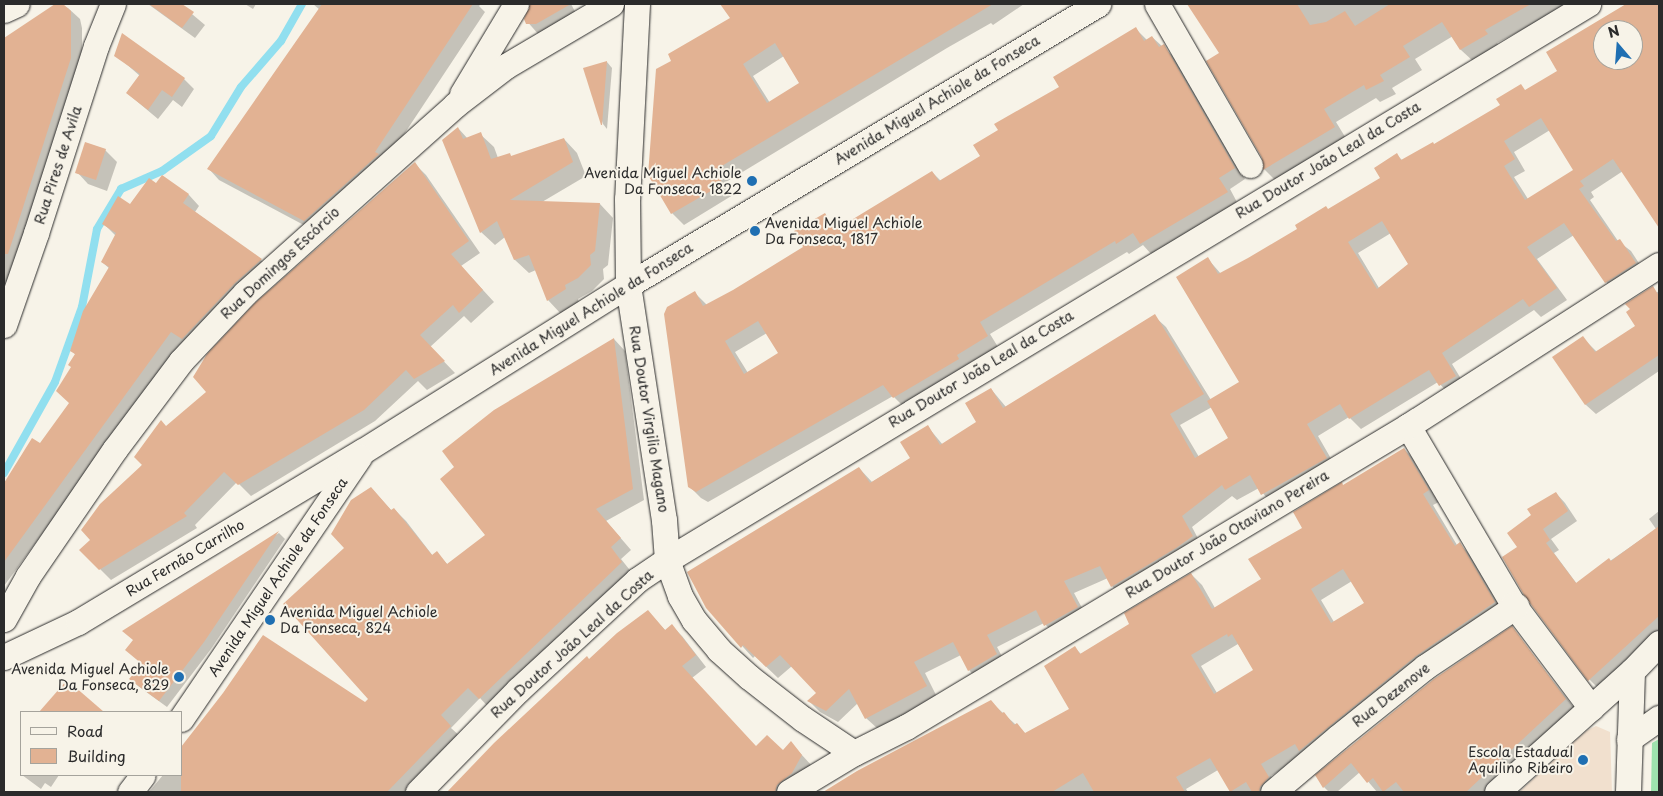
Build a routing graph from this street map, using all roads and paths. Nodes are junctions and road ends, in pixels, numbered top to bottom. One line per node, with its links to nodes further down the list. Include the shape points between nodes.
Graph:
1 (17, 4): 9 (street)
2 (113, 4): 14 (street, Rua Pires de Avila, via 96,46)
3 (516, 4): 10 (street)
4 (611, 4): 10 (street, Rua Domingos Escórcio, via 506,66)
5 (637, 4): 13 (street, Rua Doutor Virgilio Magano, via 627,199)
6 (1098, 4): 13 (street, Avenida Miguel Achiole da Fonseca)
7 (1157, 4): 11 (street)
8 (1588, 4): 17 (street, Rua Doutor João Leal da Costa)
9 (4, 10)
10 (455, 105): 19 (street, Rua Domingos Escórcio, via 245,292 181,361 115,449 28,576)
11 (1250, 166)
12 (1659, 265): 15 (street, Rua Doutor João Otaviano Pereira)
13 (628, 285): 16 (street, Avenida Miguel Achiole da Fonseca); 17 (street, Rua Doutor Virgilio Magano, via 664,520)
14 (4, 324)
15 (1408, 426): 18 (street); 27 (street, Rua Doutor João Otaviano Pereira, via 906,727)
16 (363, 451): 21 (street, Rua Fernão Carrilho, via 78,622); 24 (street, Avenida Miguel Achiole da Fonseca)
17 (667, 560): 27 (street, Rua Doutor Virgilio Magano, via 680,596 694,620 719,650 803,719); 30 (street, Rua Doutor João Leal da Costa, via 638,580 518,690)
18 (1516, 606): 23 (street); 32 (street, Rua Dezenove, via 1424,667)
19 (4, 619)
20 (1659, 643): 22 (street)
21 (4, 657)
22 (1632, 671): 23 (street); 26 (street)
23 (1591, 708): 33 (street)
24 (182, 718)
25 (1659, 718): 26 (street)
26 (1629, 739): 34 (street)
27 (854, 753): 31 (street, Rua Doutor João Otaviano Pereira)
28 (141, 776): 29 (street)
29 (130, 792)
30 (418, 792)
31 (789, 792)
32 (1273, 792)
33 (1497, 792)
34 (1628, 792)

